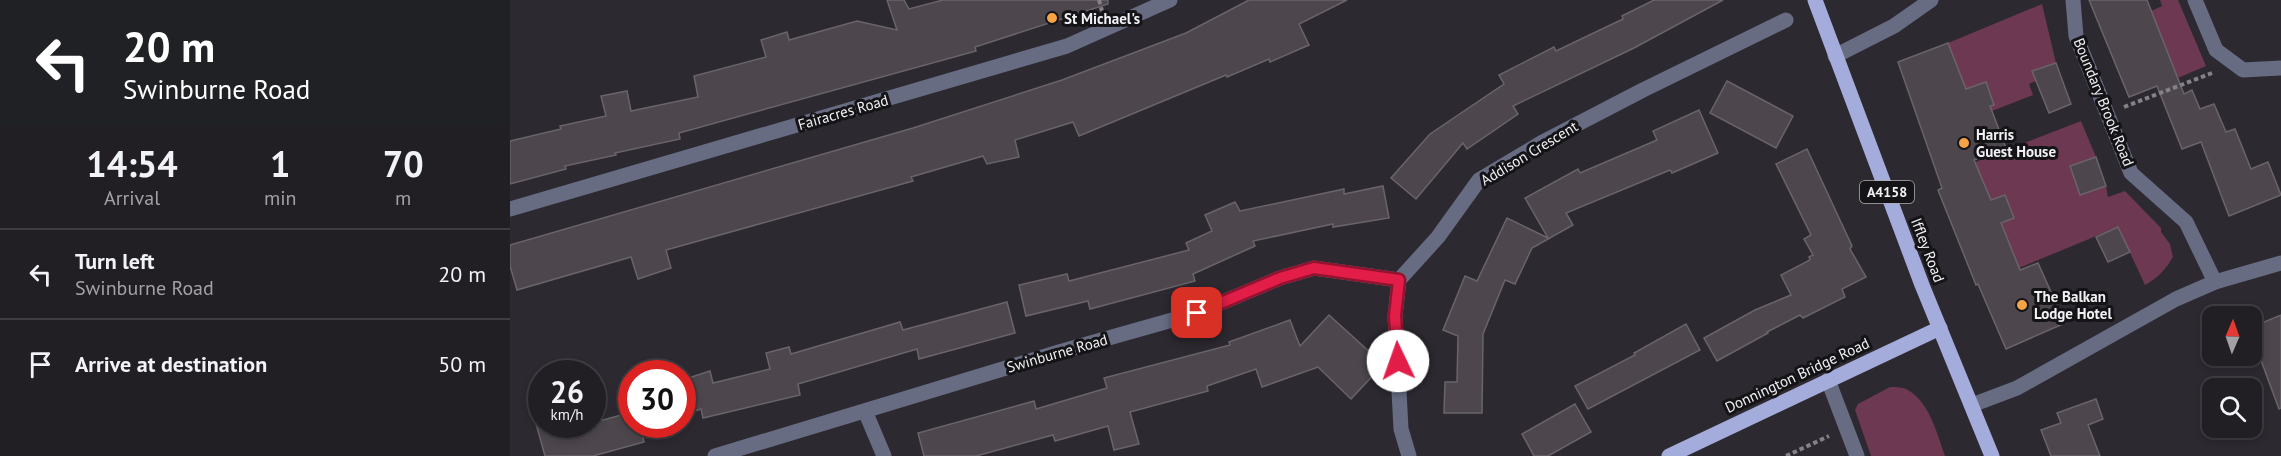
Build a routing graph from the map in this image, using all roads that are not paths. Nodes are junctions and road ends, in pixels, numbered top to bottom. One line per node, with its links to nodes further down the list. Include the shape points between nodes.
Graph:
1 (1170, 0): 9 (street, Fairacres Road, via 1067,46)
2 (1815, 0): 7 (main road, Iffley Road / A4158)
3 (1931, 0): 7 (street, via 1894,26)
4 (2073, 0): 12 (street, Boundary Brook Road, via 2076,36 2131,173 2186,222)
5 (2194, 0): 8 (street, via 2216,50 2243,70)
6 (1786, 20): 11 (street, Addison Crescent, via 1541,143 1479,180 1438,237)
7 (1835, 56): 13 (main road, Iffley Road / A4158)
8 (2281, 68)
9 (510, 209)
10 (2281, 263): 12 (street)
11 (1399, 280): 16 (street, Swinburne Road, via 1314,268 1197,313); 19 (street, via 1395,316 1401,429)
12 (2215, 282): 15 (street, via 2176,299 2017,388)
13 (1940, 328): 14 (main road, Donnington Bridge Road); 15 (main road, Iffley Road / A4158)
14 (1828, 380): 20 (main road, Donnington Bridge Road); 21 (street)
15 (1972, 405): 22 (main road, Iffley Road / A4158)
16 (865, 411): 17 (street, Swinburne Road); 18 (street)
17 (714, 456)
18 (884, 456)
19 (1409, 456)
20 (1669, 456)
21 (1857, 456)
22 (1992, 456)

